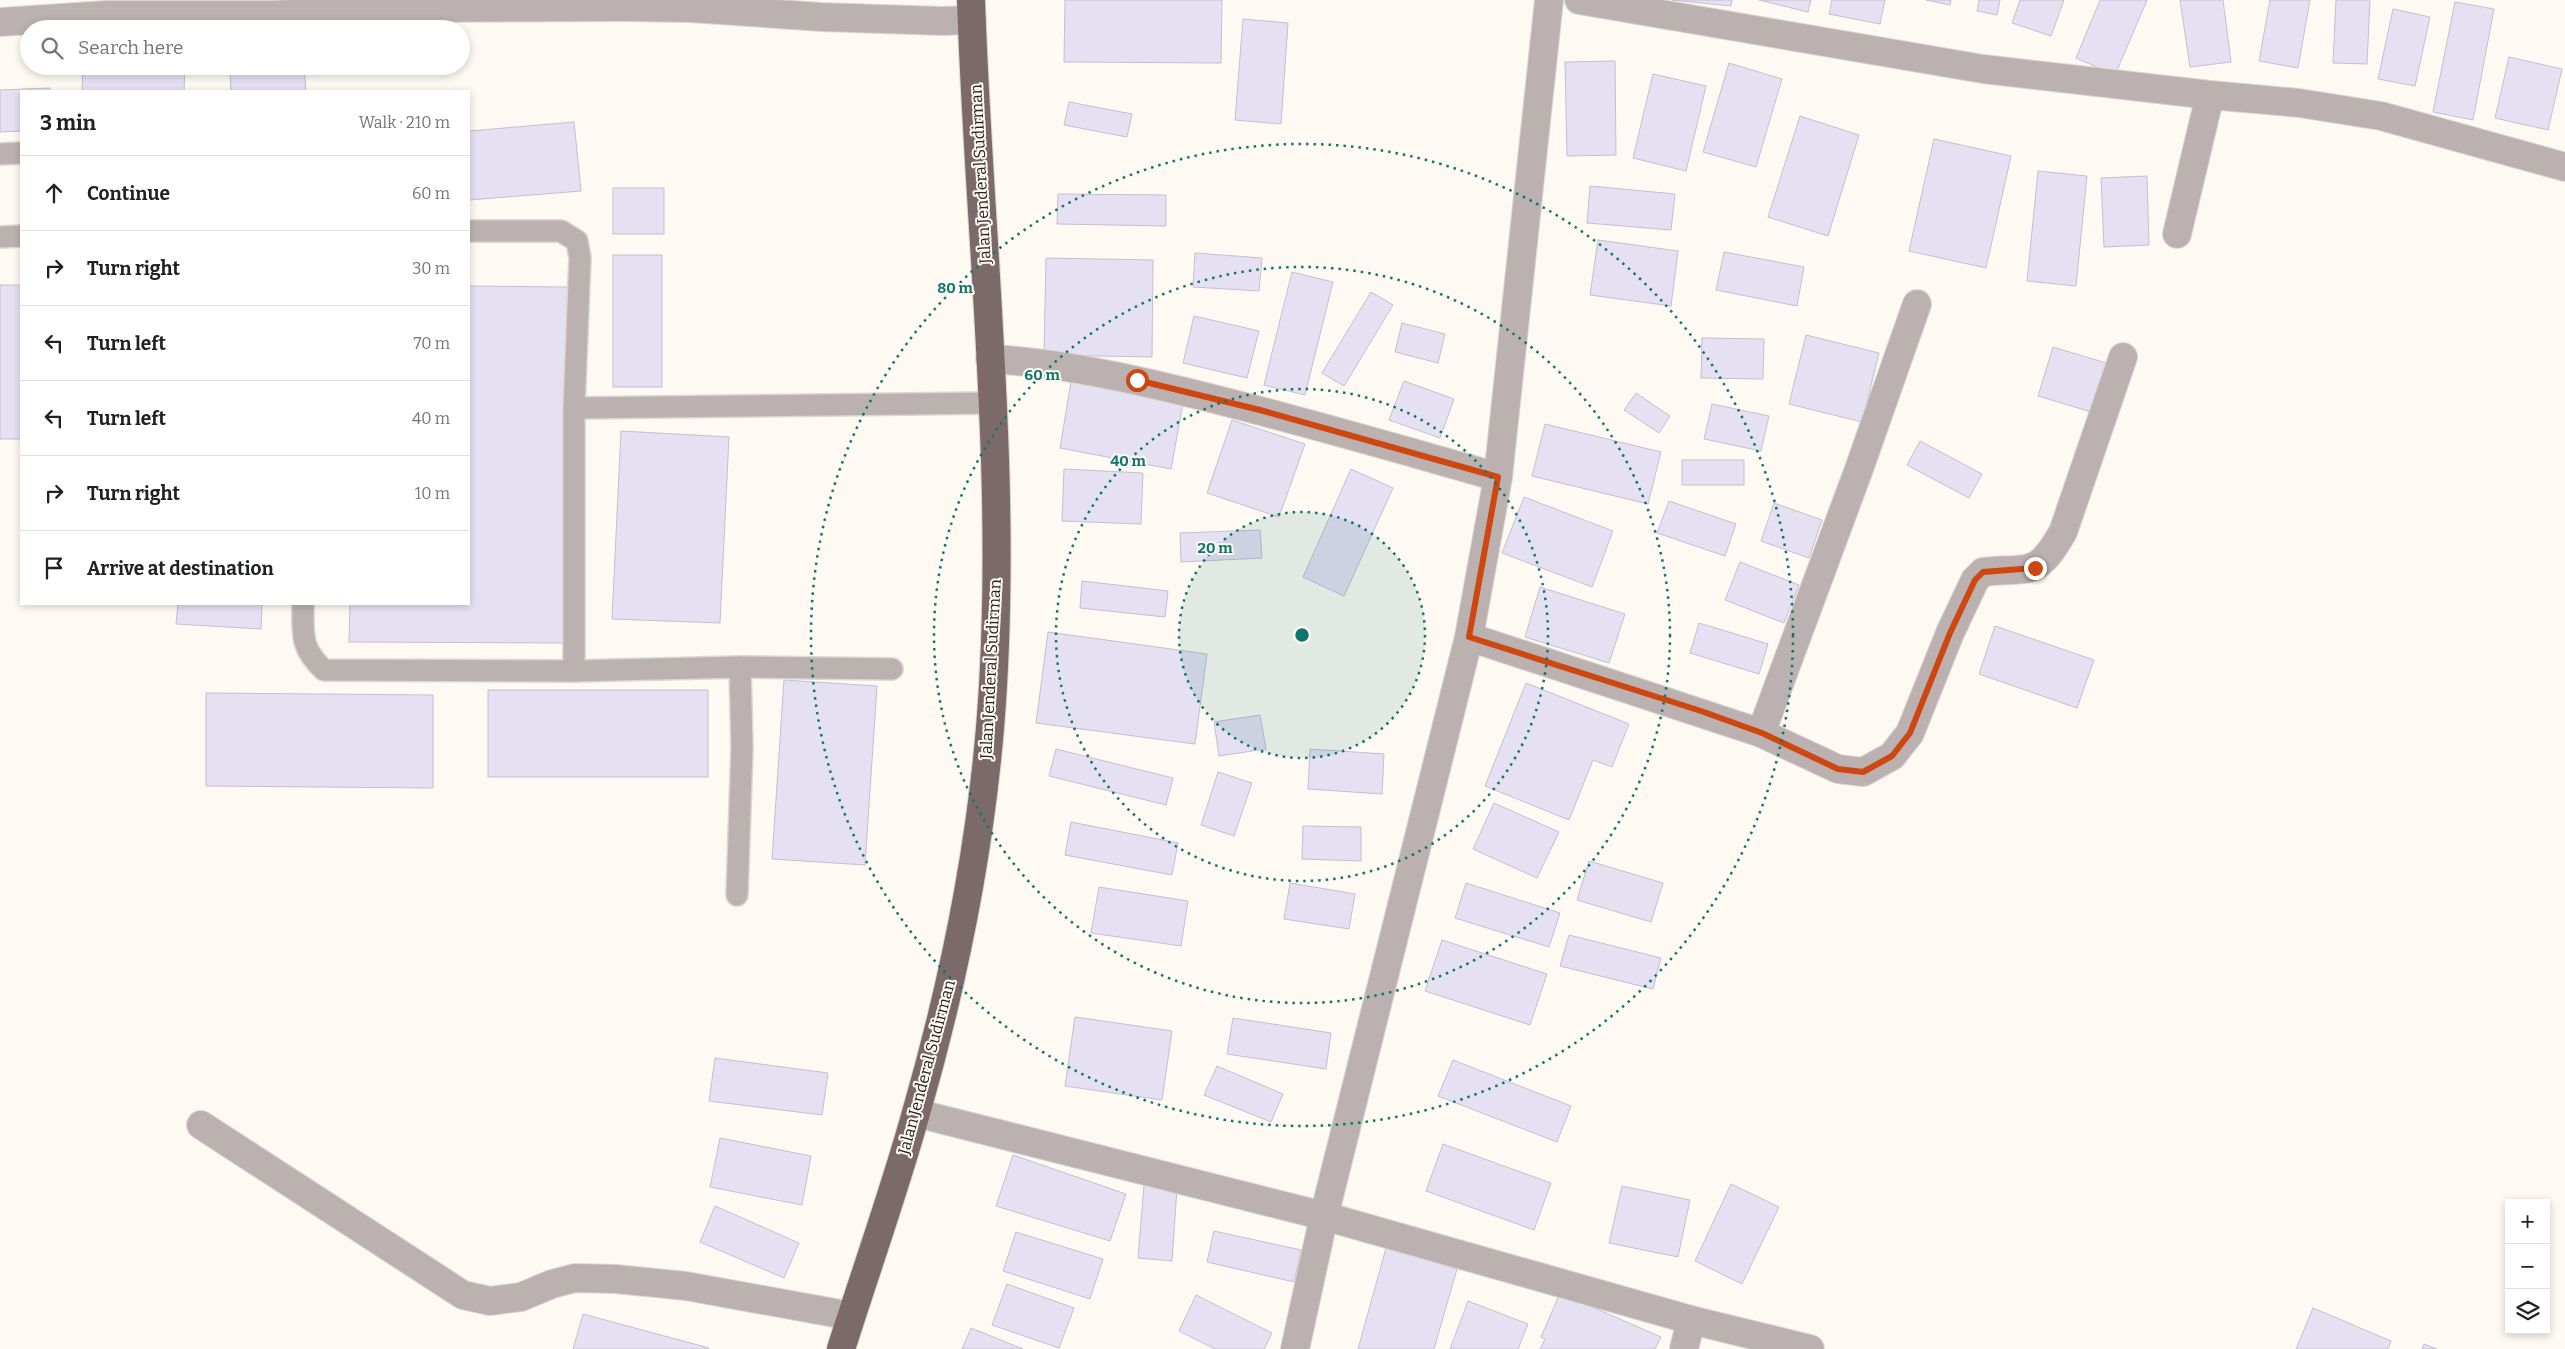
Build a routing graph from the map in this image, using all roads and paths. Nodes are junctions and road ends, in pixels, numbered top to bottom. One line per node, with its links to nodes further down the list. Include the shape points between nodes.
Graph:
1 (1549, 0): 21 (street)
2 (1579, 0): 8 (street, via 1983,70)
3 (625, 4): 4 (street, via 821,17); 5 (street, via 393,8 273,14 107,14)
4 (972, 10): 18 (highway, Jalan Jenderal Sudirman)
5 (27, 20)
6 (20, 21): 7 (street)
7 (0, 22)
8 (2210, 95): 11 (street, via 2299,103 2380,116); 13 (street)
9 (20, 153): 10 (lane)
10 (0, 154)
11 (2565, 167)
12 (470, 231): 20 (lane, via 561,231 577,241 580,258)
13 (2177, 234)
14 (20, 236): 15 (lane)
15 (0, 237)
16 (1917, 304): 27 (street)
17 (2123, 357): 27 (street, via 2063,532 2048,557 2035,568 1983,572 1975,580 1910,733 1892,756 1863,772 1838,769)
18 (990, 359): 19 (highway, Jalan Jenderal Sudirman); 21 (street, via 1015,360 1137,380 1260,410)
19 (991, 404): 20 (lane); 29 (highway, Jalan Jenderal Sudirman, via 995,564 990,730 973,862 952,972)
20 (574, 408): 26 (lane)
21 (1498, 477): 23 (street)
22 (303, 605): 26 (lane, via 303,634 309,657 324,670)
23 (1469, 637): 27 (street); 31 (street)
24 (740, 668): 25 (lane); 26 (lane); 28 (lane, via 742,748)
25 (892, 669)
26 (574, 671)
27 (1762, 733)
28 (737, 895)
29 (916, 1113): 31 (street); 32 (highway, Jalan Jenderal Sudirman)
30 (201, 1125): 32 (street, via 463,1295 490,1302 521,1297 575,1278 616,1279 686,1286)
31 (1324, 1216): 33 (street); 35 (street)
32 (851, 1316): 34 (highway, Jalan Jenderal Sudirman)
33 (1691, 1320): 36 (street); 37 (street)
34 (841, 1349)
35 (1295, 1349)
36 (1684, 1349)
37 (1810, 1349)

